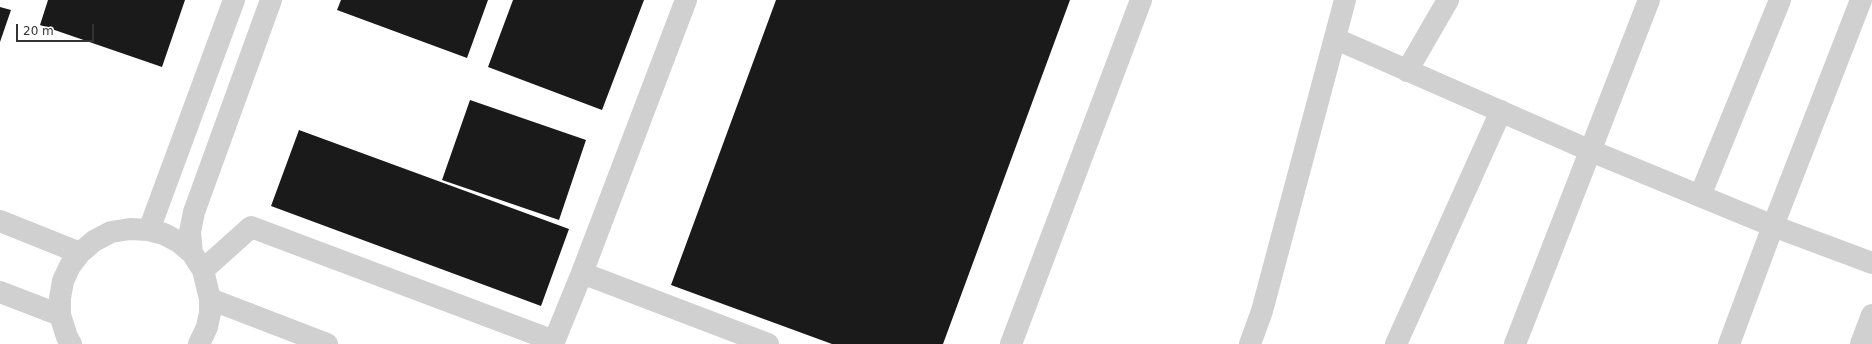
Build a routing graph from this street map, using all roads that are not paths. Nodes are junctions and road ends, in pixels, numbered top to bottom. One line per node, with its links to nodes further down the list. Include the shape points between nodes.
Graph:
1 (234, 0): 17 (street)
2 (271, 0): 19 (street, via 194,212 190,232)
3 (686, 0): 21 (street)
4 (1141, 0): 31 (street)
5 (1345, 0): 10 (street)
6 (1448, 0): 11 (street)
7 (1649, 0): 13 (street)
8 (1780, 0): 14 (street)
9 (1861, 0): 16 (street)
10 (1336, 40): 11 (street); 32 (street, via 1262,311)
11 (1407, 71): 12 (street)
12 (1501, 111): 13 (street); 33 (street)
13 (1591, 151): 14 (street); 34 (street)
14 (1700, 196): 16 (street)
15 (0, 221): 18 (street)
16 (1773, 226): 20 (street); 35 (street)
17 (149, 230): 18 (street, via 111,232 94,241); 19 (street, via 179,242)
18 (80, 253): 24 (street, via 63,281)
19 (197, 262): 23 (street); 26 (street, via 251,227)
20 (1872, 263)
21 (582, 273): 26 (street); 27 (street)
22 (0, 292): 24 (street)
23 (210, 299): 29 (street, via 207,327); 30 (street)
24 (60, 315): 28 (street)
25 (1872, 315): 36 (street)
26 (553, 343)
27 (764, 343)
28 (71, 344)
29 (199, 344)
30 (327, 344)
31 (1011, 344)
32 (1250, 344)
33 (1396, 344)
34 (1515, 344)
35 (1729, 344)
36 (1861, 344)

